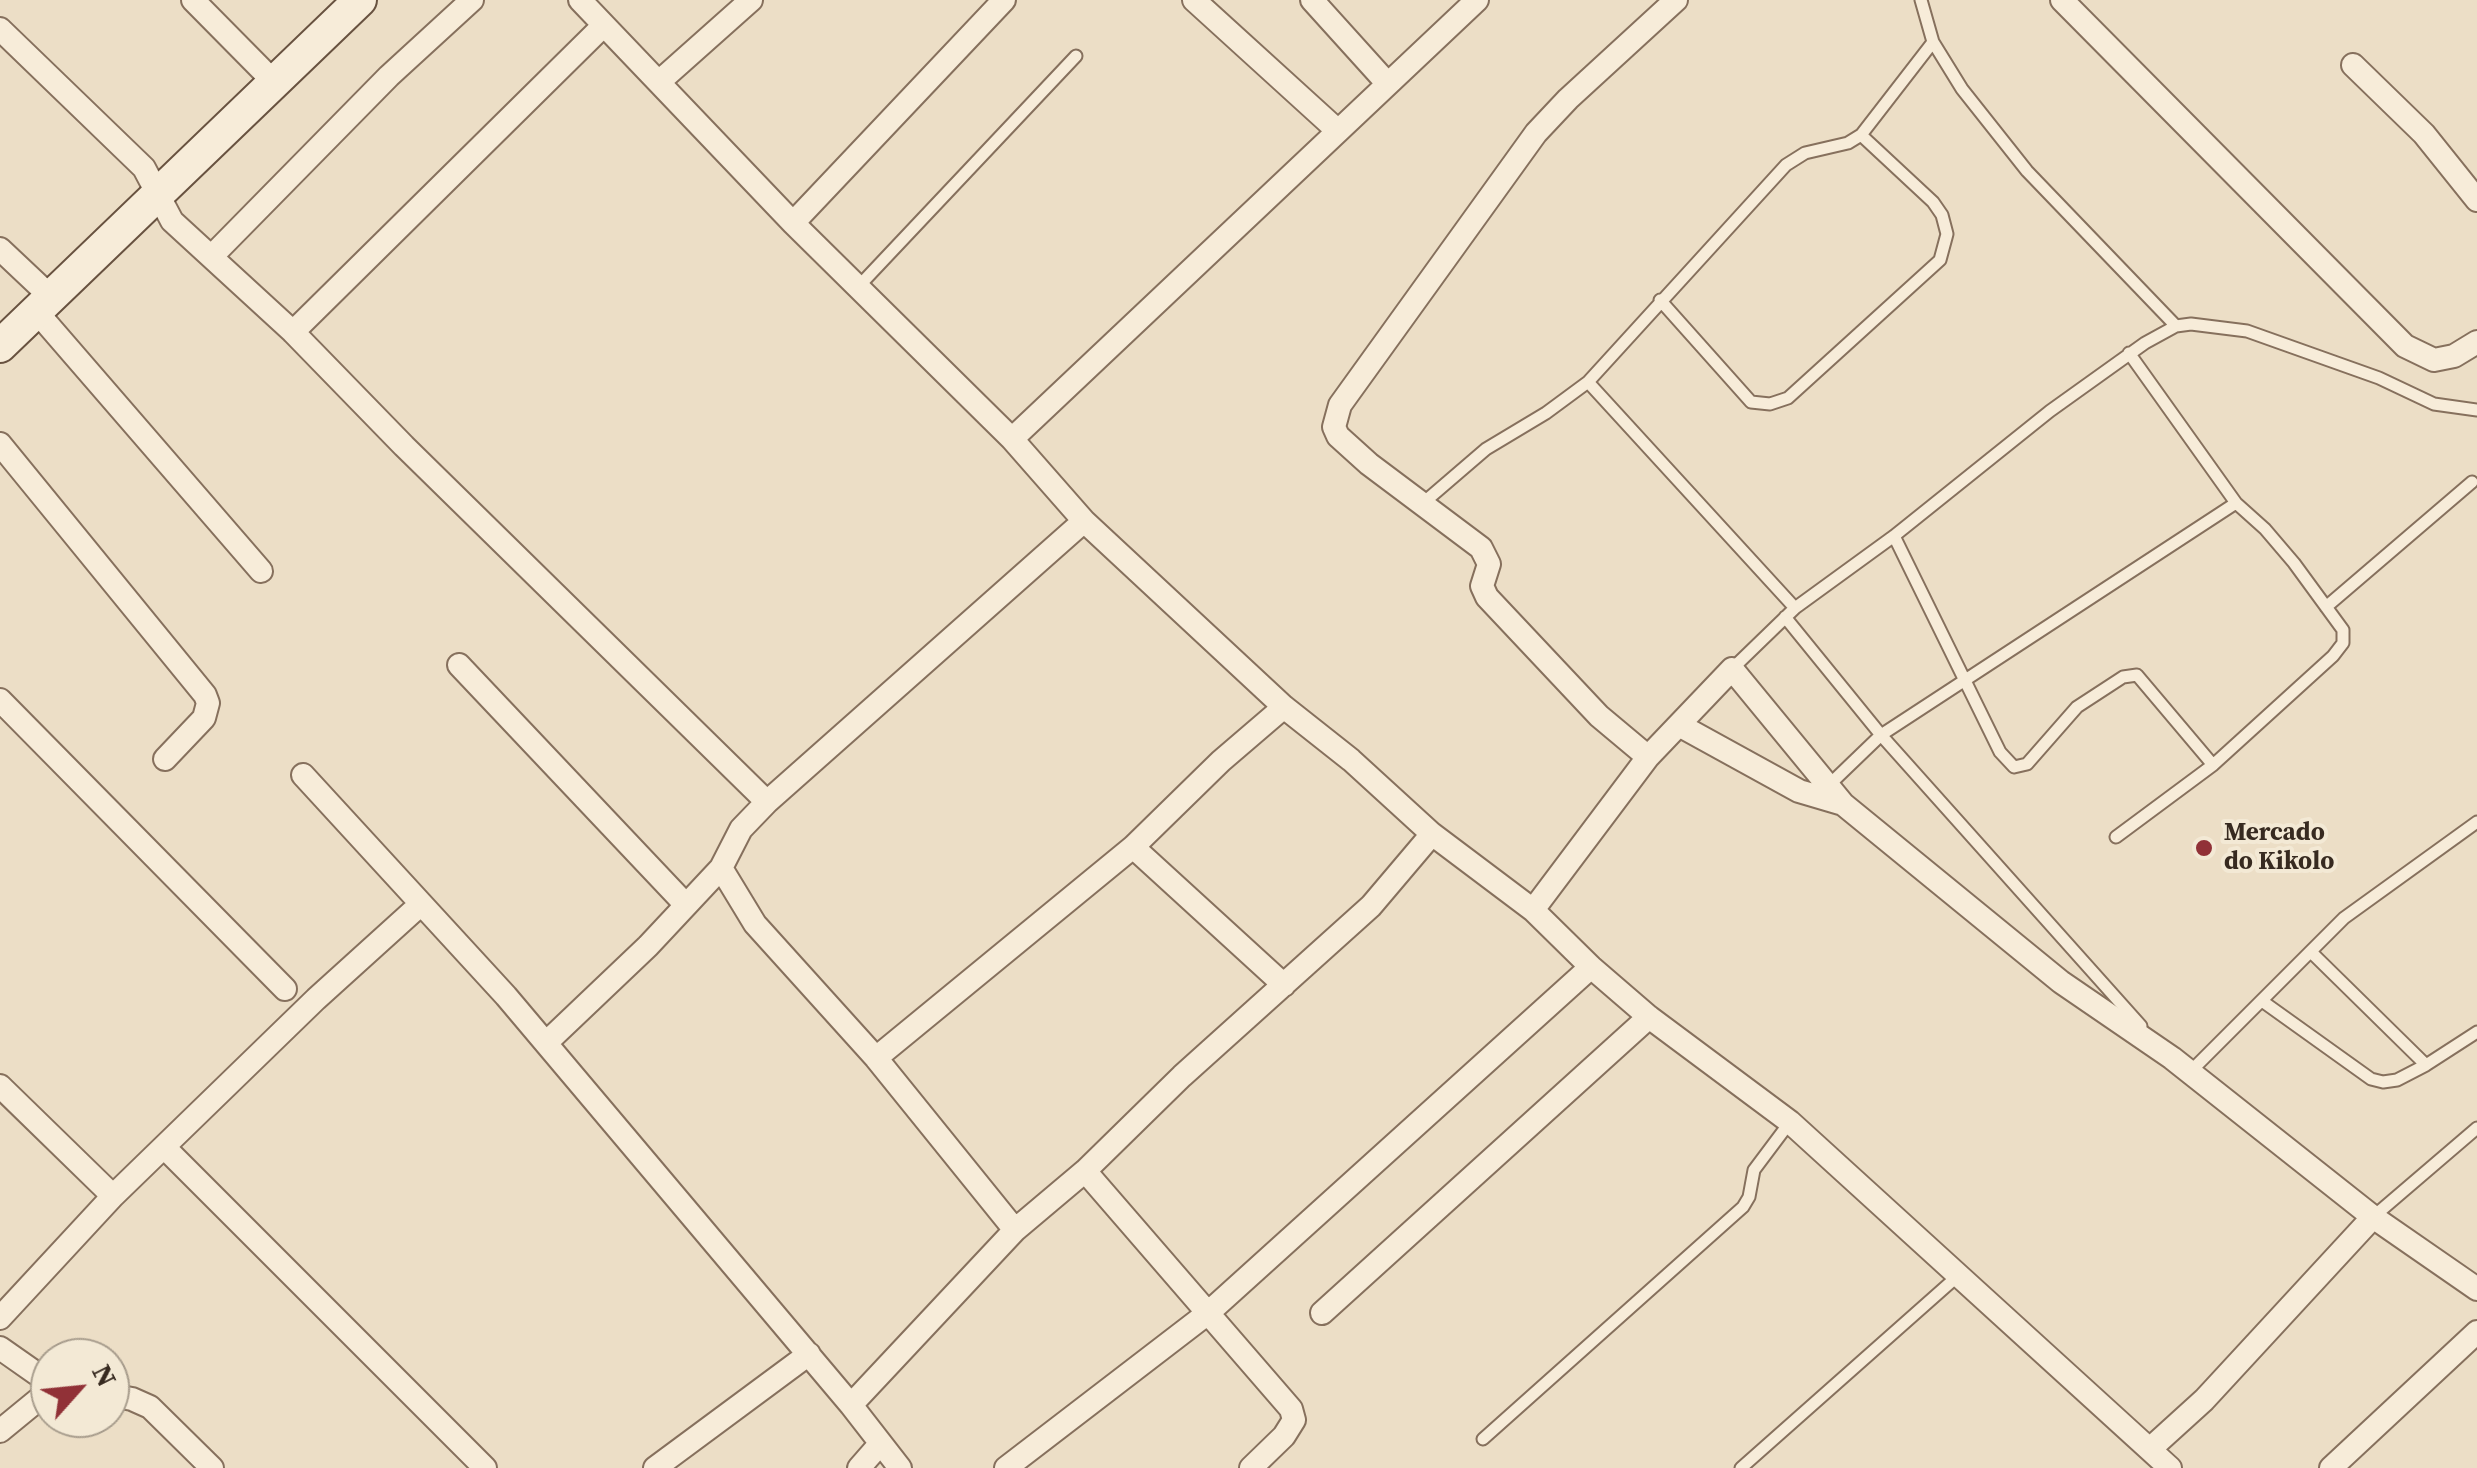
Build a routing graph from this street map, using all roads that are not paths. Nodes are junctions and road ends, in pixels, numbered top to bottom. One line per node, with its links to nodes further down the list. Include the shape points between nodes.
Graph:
1 (193, 0): 18 (street)
2 (360, 0): 18 (street)
3 (472, 0): 27 (street)
4 (580, 0): 13 (street)
5 (752, 0): 19 (street)
6 (1194, 0): 21 (street)
7 (1312, 0): 20 (street)
8 (1477, 0): 20 (street)
9 (1676, 0): 42 (street, via 1536,133 1340,404 1338,436)
10 (1921, 0): 15 (lane)
11 (2062, 0): 33 (street, via 2405,346 2434,360)
12 (991, 4): 25 (street)
13 (604, 26): 19 (street); 32 (street)
14 (0, 29): 23 (street, via 144,168)
15 (1934, 42): 22 (lane); 31 (lane, via 2027,171)
16 (1076, 56): 28 (lane)
17 (2353, 65): 24 (street, via 2424,134)
18 (275, 82): 23 (street)
19 (660, 82): 25 (street)
20 (1387, 84): 21 (street)
21 (1338, 131): 38 (street)
22 (1861, 136): 29 (lane, via 1786,164); 29 (lane, via 1942,215 1947,234 1940,260 1788,398 1751,402)
23 (158, 195): 27 (street, via 170,218); 30 (street)
24 (2477, 200)
25 (793, 223): 28 (street)
26 (0, 249): 30 (street)
27 (212, 256): 32 (street)
28 (859, 286): 38 (street)
29 (1660, 300): 36 (lane)
30 (44, 304): 34 (street); 45 (street)
31 (2176, 326): 35 (lane); 37 (lane, via 2247,331 2434,404)
32 (293, 332): 60 (street)
33 (2477, 342)
34 (0, 346)
35 (2130, 354): 41 (lane); 44 (lane)
36 (1588, 382): 42 (lane, via 1486,449); 47 (lane)
37 (2477, 410)
38 (1012, 439): 43 (street)
39 (0, 444): 56 (street, via 206,695 204,718)
40 (2472, 482): 46 (lane)
41 (2236, 503): 46 (lane); 50 (lane)
42 (1422, 504): 55 (street, via 1482,548 1488,598 1599,716)
43 (1084, 521): 52 (street); 60 (street)
44 (1894, 536): 47 (lane); 50 (lane)
45 (261, 571)
46 (2326, 607): 57 (lane, via 2343,630 2333,656)
47 (1790, 613): 49 (lane); 54 (lane)
48 (459, 665): 67 (street)
49 (1732, 669): 53 (street); 59 (street)
50 (1964, 678): 54 (lane); 57 (lane, via 2014,767 2027,764 2078,708 2123,677 2137,675)
51 (0, 700): 72 (street)
52 (1284, 707): 62 (street); 64 (street)
53 (1678, 726): 55 (street); 59 (street, via 1799,791)
54 (1881, 735): 59 (lane); 77 (lane)
55 (1648, 757): 68 (street)
56 (165, 759)
57 (2213, 765): 63 (lane)
58 (303, 774): 66 (street)
59 (1836, 795): 77 (street, via 2061,982)
60 (767, 802): 65 (street)
61 (2477, 822): 69 (lane, via 2344,918)
62 (1432, 834): 68 (street); 71 (street, via 1371,906)
63 (2116, 837)
64 (1133, 847): 71 (street); 78 (street)
65 (720, 868): 67 (street); 78 (street, via 755,924)
66 (421, 904): 76 (street); 84 (street)
67 (686, 906): 76 (street)
68 (1534, 910): 70 (street)
69 (2311, 952): 73 (lane); 79 (lane)
70 (1591, 967): 74 (street); 91 (street)
71 (1284, 985): 85 (street)
72 (285, 989)
73 (2262, 1001): 79 (lane, via 2370,1079 2397,1080); 80 (lane)
74 (1650, 1017): 82 (street); 92 (street)
75 (2477, 1032): 79 (lane)
76 (546, 1043): 96 (street)
77 (2163, 1052): 80 (street)
78 (876, 1058): 88 (street)
79 (2426, 1065)
80 (2190, 1072): 87 (street)
81 (0, 1086): 86 (street)
82 (1790, 1122): 89 (street); 102 (lane, via 1754,1170 1743,1207)
83 (2477, 1128): 87 (lane)
84 (164, 1147): 86 (street); 106 (street)
85 (1084, 1171): 88 (street); 91 (street)
86 (113, 1196): 93 (street)
87 (2373, 1217): 90 (street); 104 (street)
88 (1016, 1230): 100 (street)
89 (1960, 1274): 104 (street); 112 (lane)
90 (2477, 1290)
91 (1208, 1313): 110 (street); 111 (street, via 1294,1420)
92 (1322, 1314)
93 (0, 1318)
94 (2477, 1332): 114 (street)
95 (0, 1348): 97 (street)
96 (808, 1354): 100 (street); 107 (street)
97 (30, 1371)
98 (130, 1399): 105 (street, via 150,1406)
99 (30, 1405): 101 (street)
100 (851, 1405): 103 (street)
101 (0, 1431)
102 (1483, 1438)
103 (880, 1444): 108 (street); 109 (street)
104 (2150, 1450): 113 (street)
105 (212, 1468)
106 (485, 1468)
107 (655, 1468)
108 (859, 1468)
109 (900, 1468)
110 (1006, 1468)
111 (1250, 1468)
112 (1741, 1468)
113 (2170, 1468)
114 (2331, 1468)

